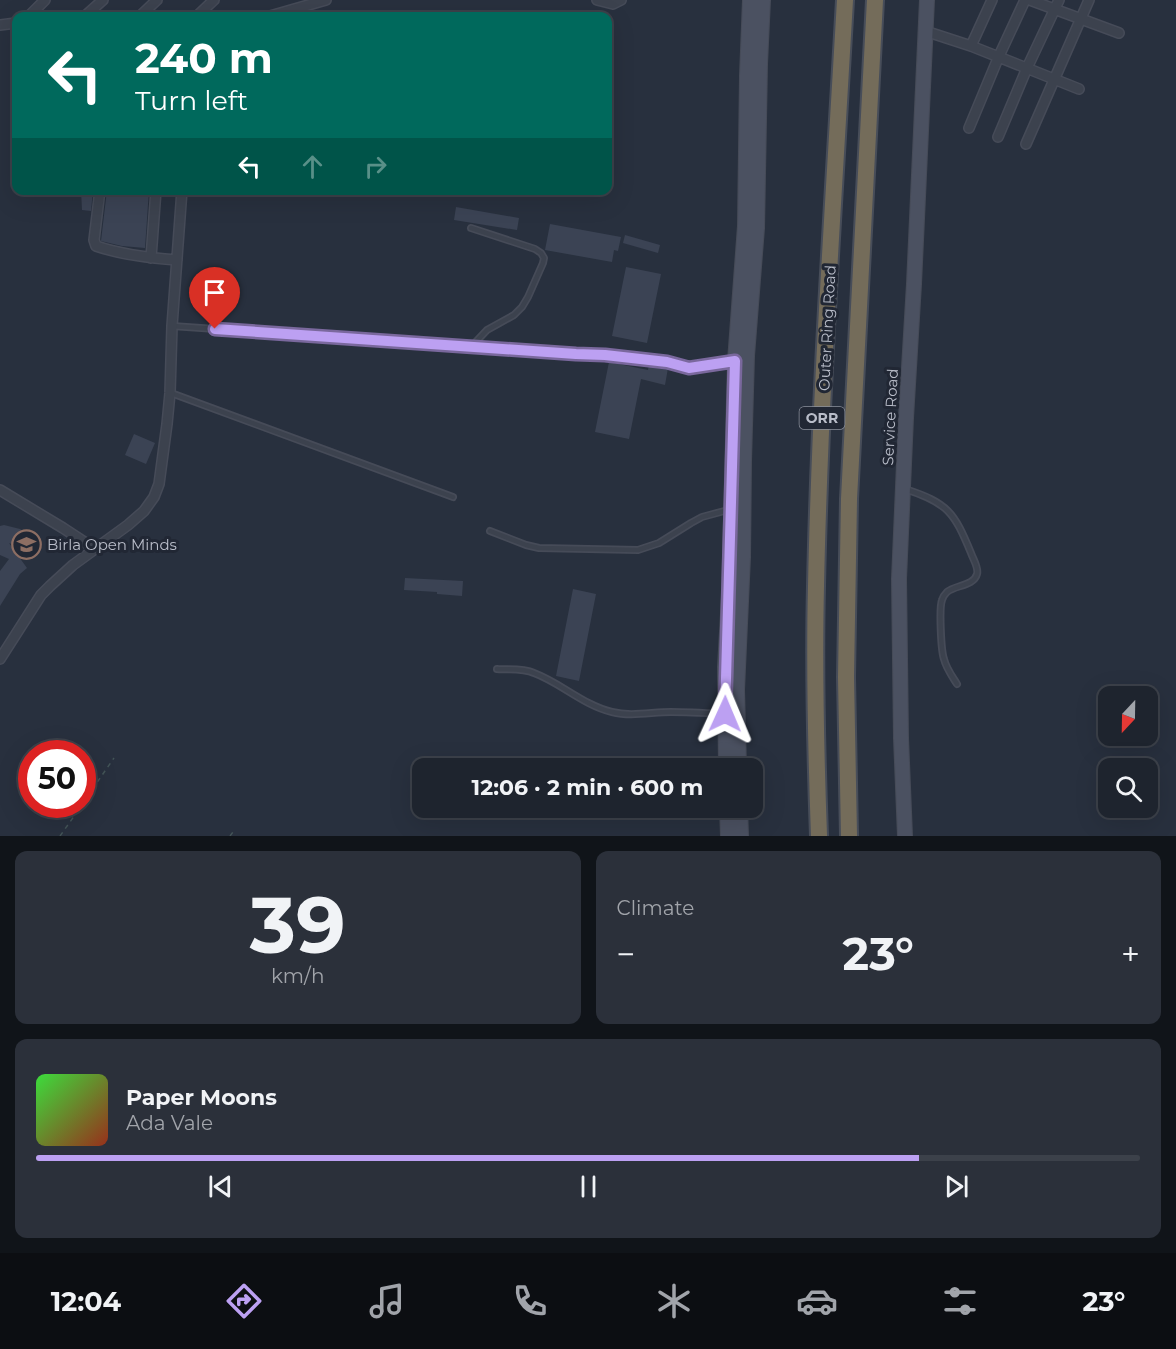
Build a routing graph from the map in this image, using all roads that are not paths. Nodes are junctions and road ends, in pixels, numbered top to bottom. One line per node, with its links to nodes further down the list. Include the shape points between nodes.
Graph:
1 (45, 0): 18 (street)
2 (103, 0): 19 (street)
3 (157, 0): 20 (street)
4 (214, 0): 21 (street)
5 (597, 0): 6 (street, via 613,4)
6 (621, 0)
7 (750, 0): 42 (main road, via 745,226)
8 (763, 0): 55 (main road, via 757,228 747,356)
9 (845, 0): 60 (highway, Outer Ring Road / ORR, via 817,543)
10 (875, 0): 61 (highway, Outer Ring Road / ORR, via 849,500)
11 (927, 0): 24 (main road, Service Road)
12 (992, 0): 26 (street)
13 (1025, 0): 27 (street)
14 (1030, 0): 17 (street)
15 (1089, 0): 23 (street)
16 (322, 1): 22 (street)
17 (1057, 4): 23 (street); 28 (street)
18 (32, 12)
19 (90, 12)
20 (144, 12)
21 (201, 12)
22 (284, 12)
23 (1080, 19): 25 (street); 29 (street)
24 (925, 31): 26 (street); 44 (main road, Service Road)
25 (1119, 33)
26 (971, 46): 27 (street)
27 (999, 56): 28 (street); 31 (street)
28 (1027, 68): 29 (street); 32 (street)
29 (1054, 79): 30 (street); 33 (street)
30 (1079, 89)
31 (969, 128)
32 (998, 137)
33 (1026, 144)
34 (98, 195): 38 (street, via 96,246)
35 (156, 195): 38 (street)
36 (182, 195): 39 (street)
37 (471, 228): 41 (lane, via 535,249 544,258 522,307 487,330)
38 (151, 258): 39 (street)
39 (177, 260): 40 (street)
40 (172, 326): 41 (lane); 43 (street)
41 (471, 347): 42 (lane, via 605,355 689,368)
42 (735, 361): 47 (main road)
43 (170, 393): 46 (lane); 49 (street, via 154,497 144,511)
44 (903, 488): 52 (lane, via 935,501 953,516 978,570 971,582 945,594 941,604 944,659); 62 (main road, Service Road, via 899,579)
45 (0, 490): 49 (street)
46 (453, 497)
47 (731, 509): 48 (lane, via 702,517 659,543 638,550 539,548); 53 (main road)
48 (490, 531)
49 (95, 549): 50 (street, via 41,595)
50 (0, 659)
51 (498, 669): 53 (lane, via 532,672 614,713)
52 (957, 684)
53 (725, 714): 54 (main road)
54 (726, 758)
55 (739, 758)
56 (727, 818): 58 (main road)
57 (740, 818): 59 (main road)
58 (728, 836)
59 (741, 836)
60 (819, 836)
61 (849, 836)
62 (905, 836)

